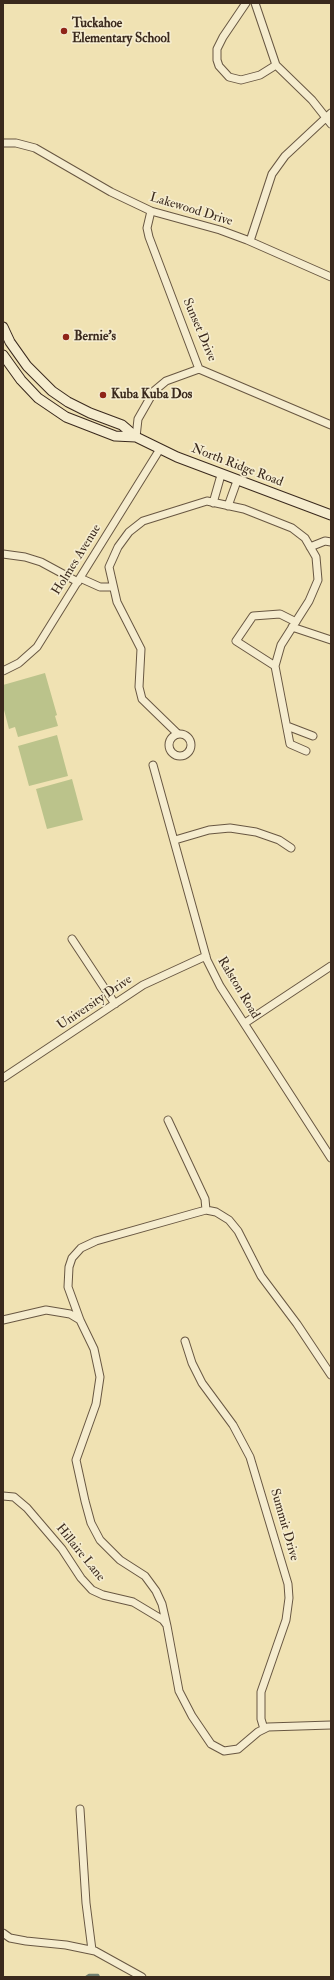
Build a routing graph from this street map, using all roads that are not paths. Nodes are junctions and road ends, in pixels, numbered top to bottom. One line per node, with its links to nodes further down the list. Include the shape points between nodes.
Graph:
1 (246, 3): 3 (street, via 217,49 219,66 228,77 241,80 260,75)
2 (255, 3): 3 (street)
3 (276, 65): 4 (street)
4 (329, 115): 5 (street); 8 (street, via 284,156 272,174)
5 (331, 124)
6 (3, 143): 7 (street, Lakewood Drive, via 16,143 38,149 111,192)
7 (151, 212): 8 (street, Lakewood Drive, via 220,230); 12 (street, Sunset Drive, via 147,228 149,237)
8 (250, 242): 9 (street, Lakewood Drive)
9 (331, 277)
10 (3, 327): 14 (main road, North Ridge Road, via 16,352 52,391 79,408 122,425)
11 (3, 355): 14 (main road, North Ridge Road, via 38,398 65,416 115,436)
12 (199, 369): 13 (street, Sunset Drive); 14 (street, via 178,375 154,391 138,419)
13 (331, 425)
14 (136, 437): 15 (main road, North Ridge Road)
15 (160, 449): 16 (main road, North Ridge Road); 24 (street, Holmes Avenue)
16 (221, 474): 17 (main road, North Ridge Road); 18 (street)
17 (236, 481): 19 (street); 20 (main road, North Ridge Road)
18 (213, 503): 19 (street); 25 (street, via 207,502 143,521 129,532 118,547 109,567)
19 (228, 506): 22 (street, via 244,509 292,528 305,538)
20 (331, 515)
21 (331, 542): 22 (street, via 325,541)
22 (310, 547): 26 (street, via 316,557 318,580)
23 (3, 554): 24 (street, via 41,562)
24 (79, 580): 25 (street, via 100,587); 29 (street, Holmes Avenue, via 38,647 19,663)
25 (114, 587): 31 (street, via 118,602 141,649 139,687 142,699)
26 (294, 625): 27 (street); 28 (street, via 282,644); 28 (street, via 280,614 252,616 236,641)
27 (331, 640)
28 (275, 666): 30 (street)
29 (3, 671)
30 (287, 726): 32 (street); 33 (street, via 290,744)
31 (178, 734)
32 (312, 736)
33 (306, 751)
34 (153, 765): 35 (street, Ralston Road)
35 (175, 840): 36 (street, via 209,830 230,828 256,832 279,840); 38 (street, Ralston Road)
36 (291, 848)
37 (72, 939): 40 (street)
38 (206, 956): 40 (street, University Drive, via 162,975); 41 (street, Ralston Road, via 220,986)
39 (331, 966): 41 (street)
40 (115, 1004): 42 (street, University Drive)
41 (245, 1023): 44 (street, Ralston Road)
42 (3, 1077)
43 (168, 1120): 45 (street, via 205,1199)
44 (331, 1158)
45 (206, 1210): 47 (street, via 96,1241 81,1248 72,1258 67,1280); 49 (street, via 216,1212 229,1220 238,1231 265,1283 297,1324)
46 (3, 1320): 47 (street, via 46,1310 70,1314)
47 (80, 1320): 51 (street, via 94,1349 100,1377 96,1404 76,1460 91,1523 97,1537 112,1554 151,1583 162,1604)
48 (186, 1341): 53 (street, Summit Drive, via 192,1363 202,1382 233,1425 250,1457 288,1584 290,1598 286,1620 260,1692)
49 (331, 1375)
50 (3, 1496): 51 (street, Hillaire Lane, via 14,1497 27,1508 92,1590 133,1602 163,1620)
51 (167, 1626): 53 (street, via 179,1691 211,1744 224,1752 235,1751)
52 (331, 1725): 53 (street)
53 (264, 1729)
54 (80, 1809): 56 (street)
55 (3, 1933): 56 (street, via 10,1938)
56 (92, 1950): 57 (street)
57 (142, 1977)

